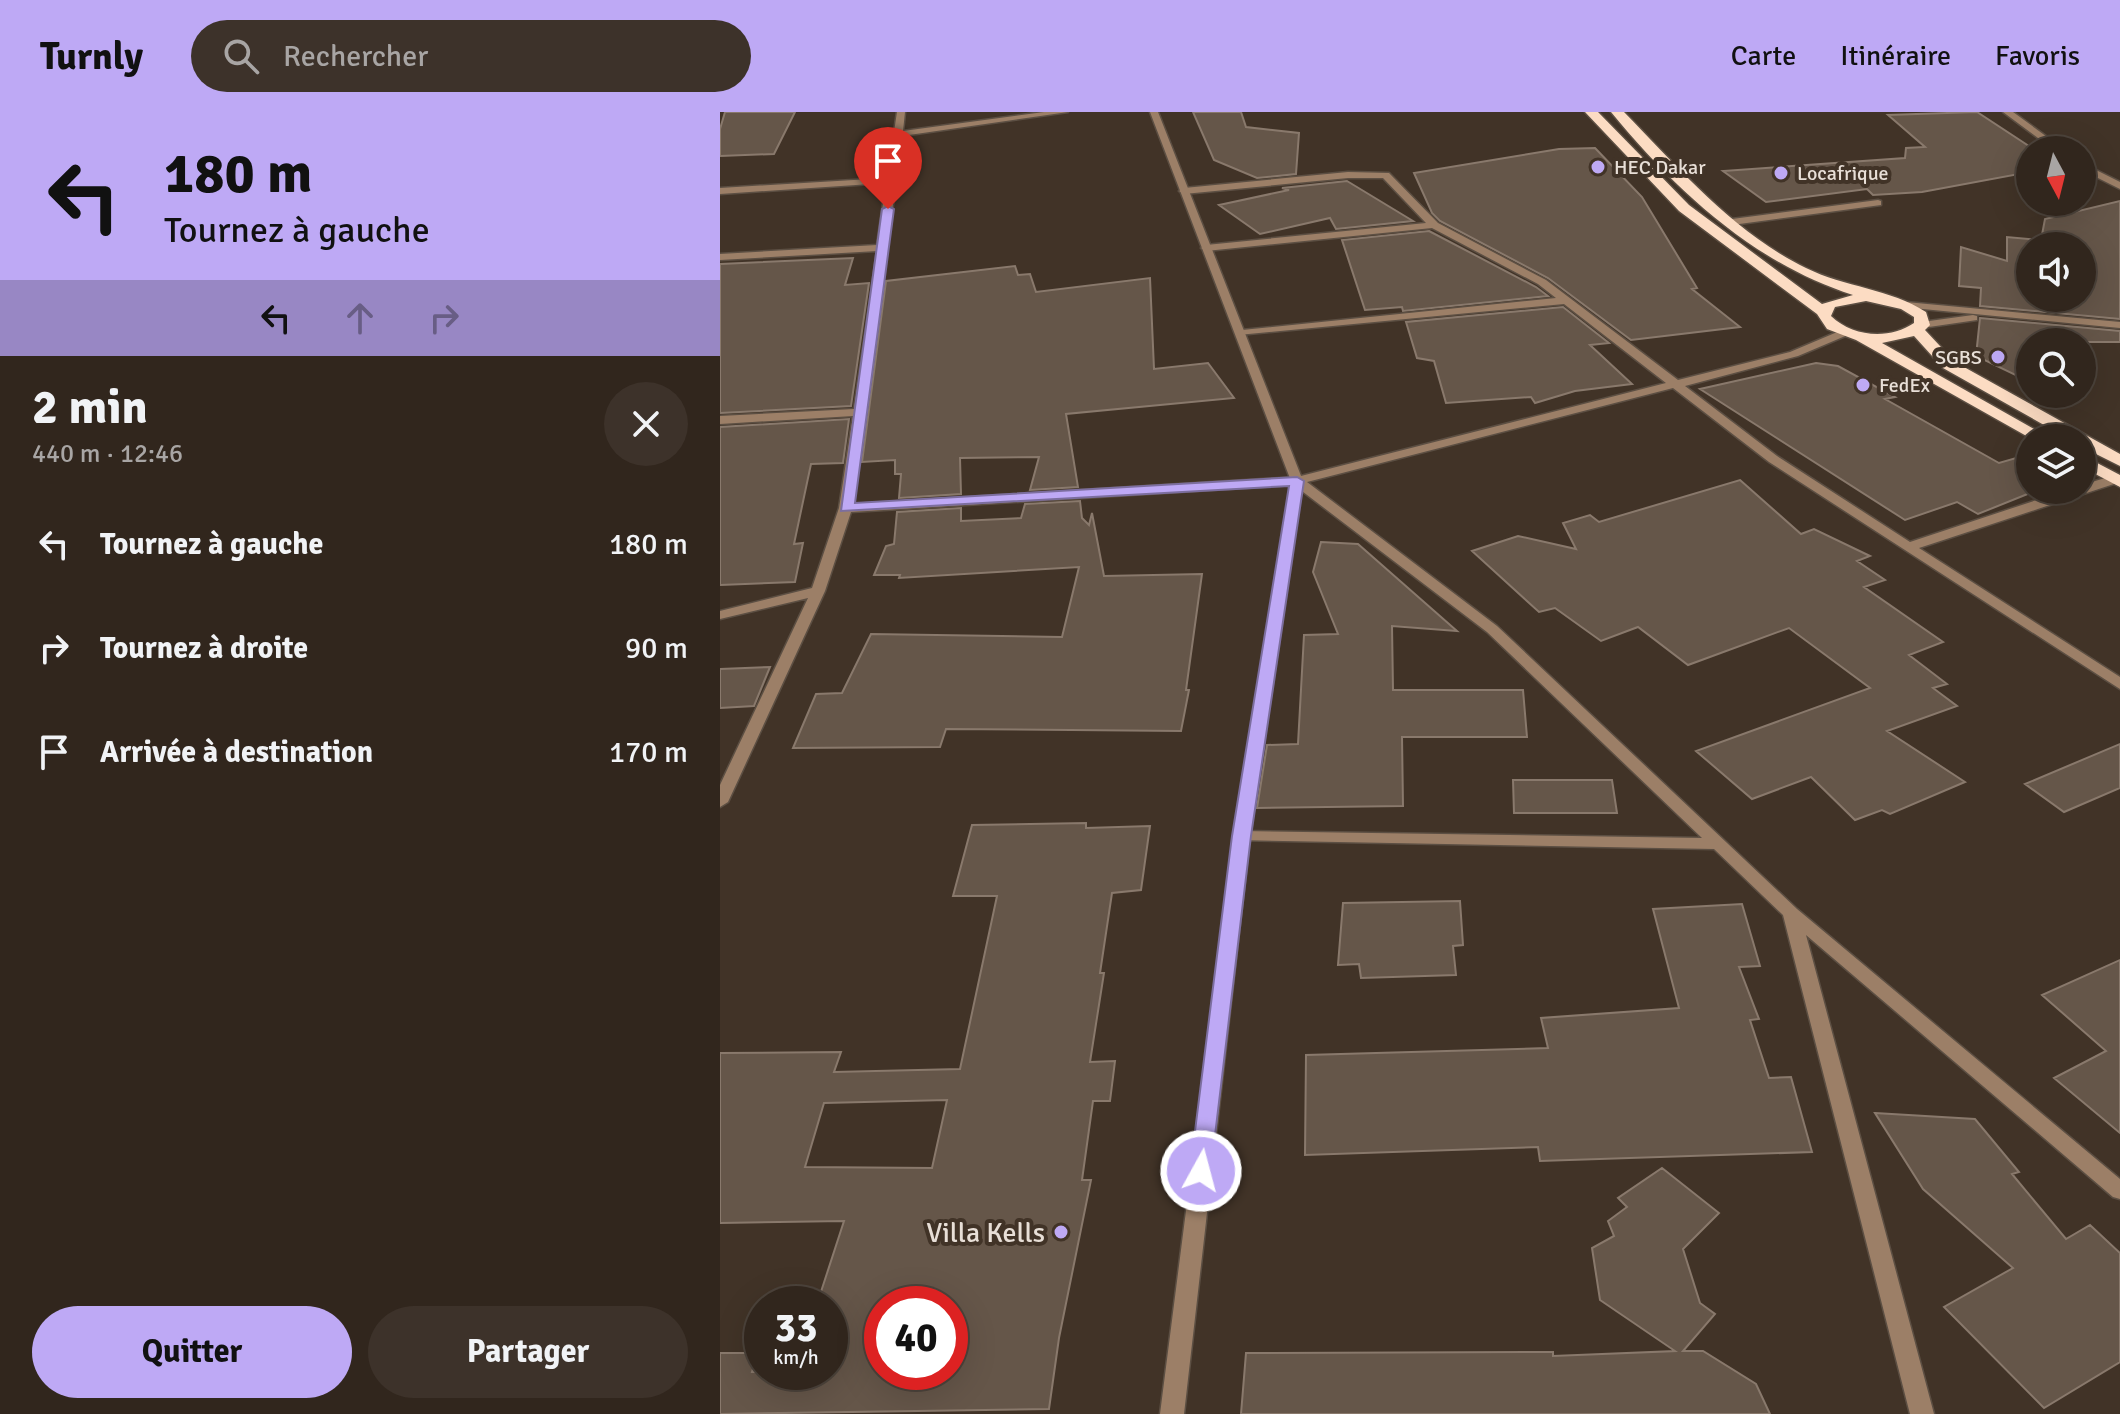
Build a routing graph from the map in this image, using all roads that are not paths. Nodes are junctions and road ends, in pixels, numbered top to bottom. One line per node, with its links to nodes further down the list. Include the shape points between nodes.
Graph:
1 (901, 112): 7 (street)
2 (1064, 112): 7 (street)
3 (1154, 112): 13 (street)
4 (1591, 112): 23 (highway, via 1684,208)
5 (1617, 112): 15 (highway)
6 (2007, 112): 8 (street)
7 (899, 134): 10 (street)
8 (2040, 136)
9 (2096, 173): 11 (street)
10 (894, 180): 12 (street); 17 (street)
11 (2120, 186)
12 (720, 191)
13 (1184, 191): 16 (street, via 1386,175); 18 (street)
14 (1878, 203): 15 (street)
15 (1732, 222): 20 (highway, via 1790,266)
16 (1434, 225): 18 (street); 21 (street)
17 (884, 248): 19 (street); 30 (street)
18 (1206, 248): 27 (street)
19 (720, 257)
20 (1877, 298): 22 (highway); 23 (highway, via 1845,298)
21 (1568, 300): 27 (street); 29 (street)
22 (1906, 305): 24 (street); 26 (highway, via 1921,315)
23 (1823, 312): 28 (highway, via 1828,323)
24 (1999, 315): 25 (street); 26 (street)
25 (2120, 325)
26 (1920, 328): 28 (highway, via 1892,337); 33 (highway, via 1949,365)
27 (1242, 333): 38 (street)
28 (1852, 334): 29 (street, via 1794,354); 32 (highway)
29 (1673, 382): 38 (street); 42 (street, via 1773,459)
30 (860, 412): 31 (street); 41 (street)
31 (720, 420)
32 (2016, 424)
33 (2053, 424)
34 (2096, 448): 35 (highway)
35 (2120, 461)
36 (2096, 468): 37 (highway)
37 (2117, 480): 39 (street)
38 (1297, 481): 41 (street); 47 (street); 48 (street, via 1492,629)
39 (2096, 486)
40 (2039, 504): 42 (street)
41 (846, 508): 43 (street)
42 (1909, 547): 45 (street)
43 (818, 591): 44 (street); 46 (street)
44 (720, 615)
45 (2120, 684)
46 (720, 802)
47 (1242, 836): 48 (street); 51 (street)
48 (1719, 844): 49 (street)
49 (1791, 913): 50 (street); 52 (street)
50 (2120, 1191)
51 (1172, 1414)
52 (1922, 1414)

